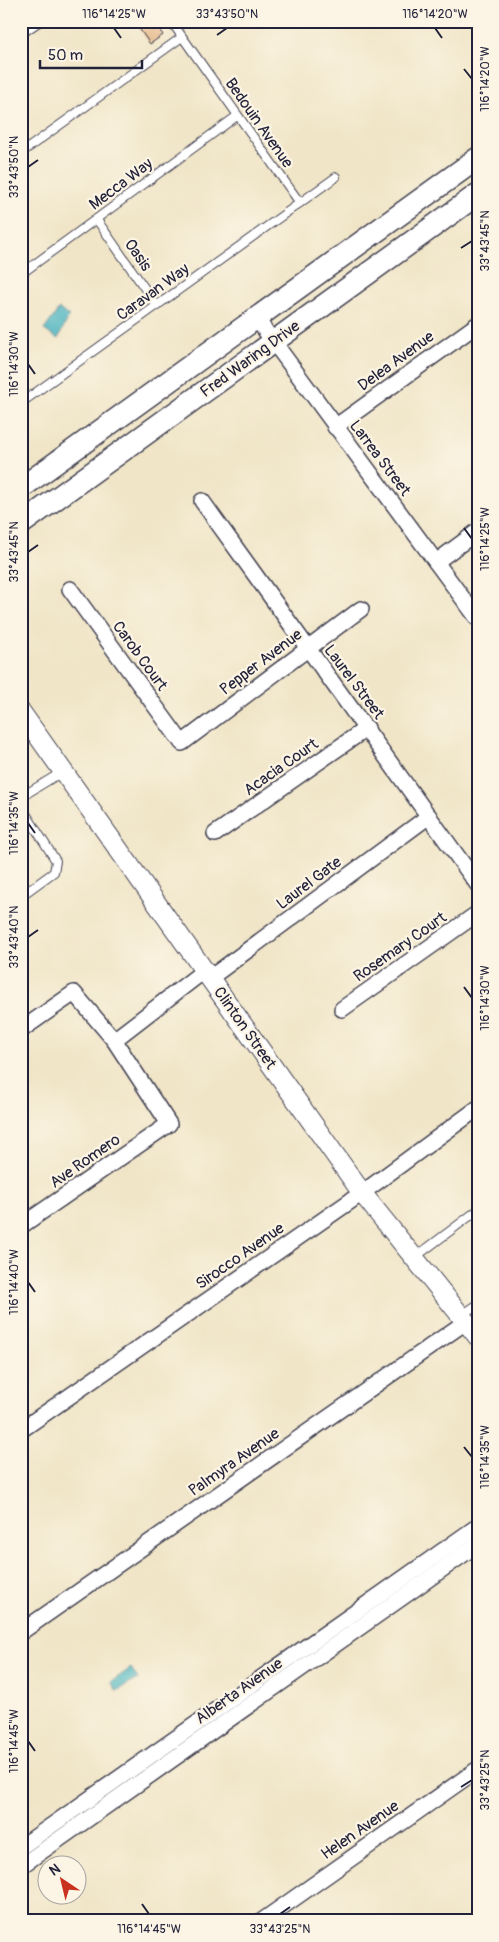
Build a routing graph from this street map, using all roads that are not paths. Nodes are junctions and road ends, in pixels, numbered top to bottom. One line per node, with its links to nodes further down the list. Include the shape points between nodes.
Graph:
1 (40, 21): 3 (lane)
2 (171, 21): 4 (lane, Bedouin Avenue)
3 (21, 34)
4 (182, 37): 5 (lane, Bedouin Avenue); 6 (lane)
5 (237, 116): 10 (lane, Bedouin Avenue); 11 (lane, Mecca Way)
6 (21, 153)
7 (478, 158): 14 (main road, Fred Waring Drive)
8 (336, 177): 10 (lane)
9 (478, 194): 16 (main road, Fred Waring Drive)
10 (300, 203): 13 (lane, Caravan Way)
11 (97, 220): 12 (lane, Mecca Way); 13 (lane, Oasis)
12 (21, 274)
13 (157, 306): 17 (lane, Caravan Way)
14 (256, 318): 16 (street, Larrea Street); 19 (main road, Fred Waring Drive)
15 (478, 324): 18 (street, Delea Avenue)
16 (273, 343): 18 (street, Larrea Street); 21 (main road, Fred Waring Drive)
17 (22, 400)
18 (335, 427): 23 (street, Larrea Street)
19 (21, 488)
20 (202, 501): 27 (street, Laurel Street)
21 (21, 524)
22 (478, 531): 23 (street)
23 (436, 562): 26 (street, Larrea Street)
24 (70, 589): 30 (street, Carob Court)
25 (361, 609): 27 (street, Pepper Avenue)
26 (478, 618)
27 (307, 648): 29 (street, Laurel Street); 30 (street, Pepper Avenue)
28 (21, 712): 31 (street, Clinton Street)
29 (366, 728): 34 (street, Laurel Street); 35 (street, Acacia Court)
30 (182, 743)
31 (62, 772): 32 (lane); 39 (street, Clinton Street)
32 (21, 797)
33 (21, 806): 37 (lane, via 56,861 54,872)
34 (428, 816): 36 (street, Laurel Street); 39 (street, Laurel Gate)
35 (215, 834)
36 (478, 885)
37 (21, 896)
38 (478, 914): 40 (street, Rosemary Court)
39 (207, 974): 42 (street, Laurel Gate); 44 (street, Clinton Street)
40 (342, 1009)
41 (21, 1030): 42 (street, via 74,993)
42 (114, 1040): 46 (street, Ave Romero, via 169,1124)
43 (478, 1108): 44 (street, Sirocco Avenue)
44 (362, 1193): 47 (street, Clinton Street); 50 (street, Sirocco Avenue)
45 (478, 1210): 47 (lane)
46 (21, 1226)
47 (414, 1258): 49 (street, Clinton Street)
48 (478, 1304): 49 (lane)
49 (471, 1326): 53 (street, Palmyra Avenue)
50 (21, 1430)
51 (478, 1526): 55 (street, Alberta Avenue)
52 (478, 1544): 56 (street, Alberta Avenue)
53 (21, 1632)
54 (478, 1769): 57 (street, Helen Avenue)
55 (21, 1847)
56 (21, 1866)
57 (262, 1921)

